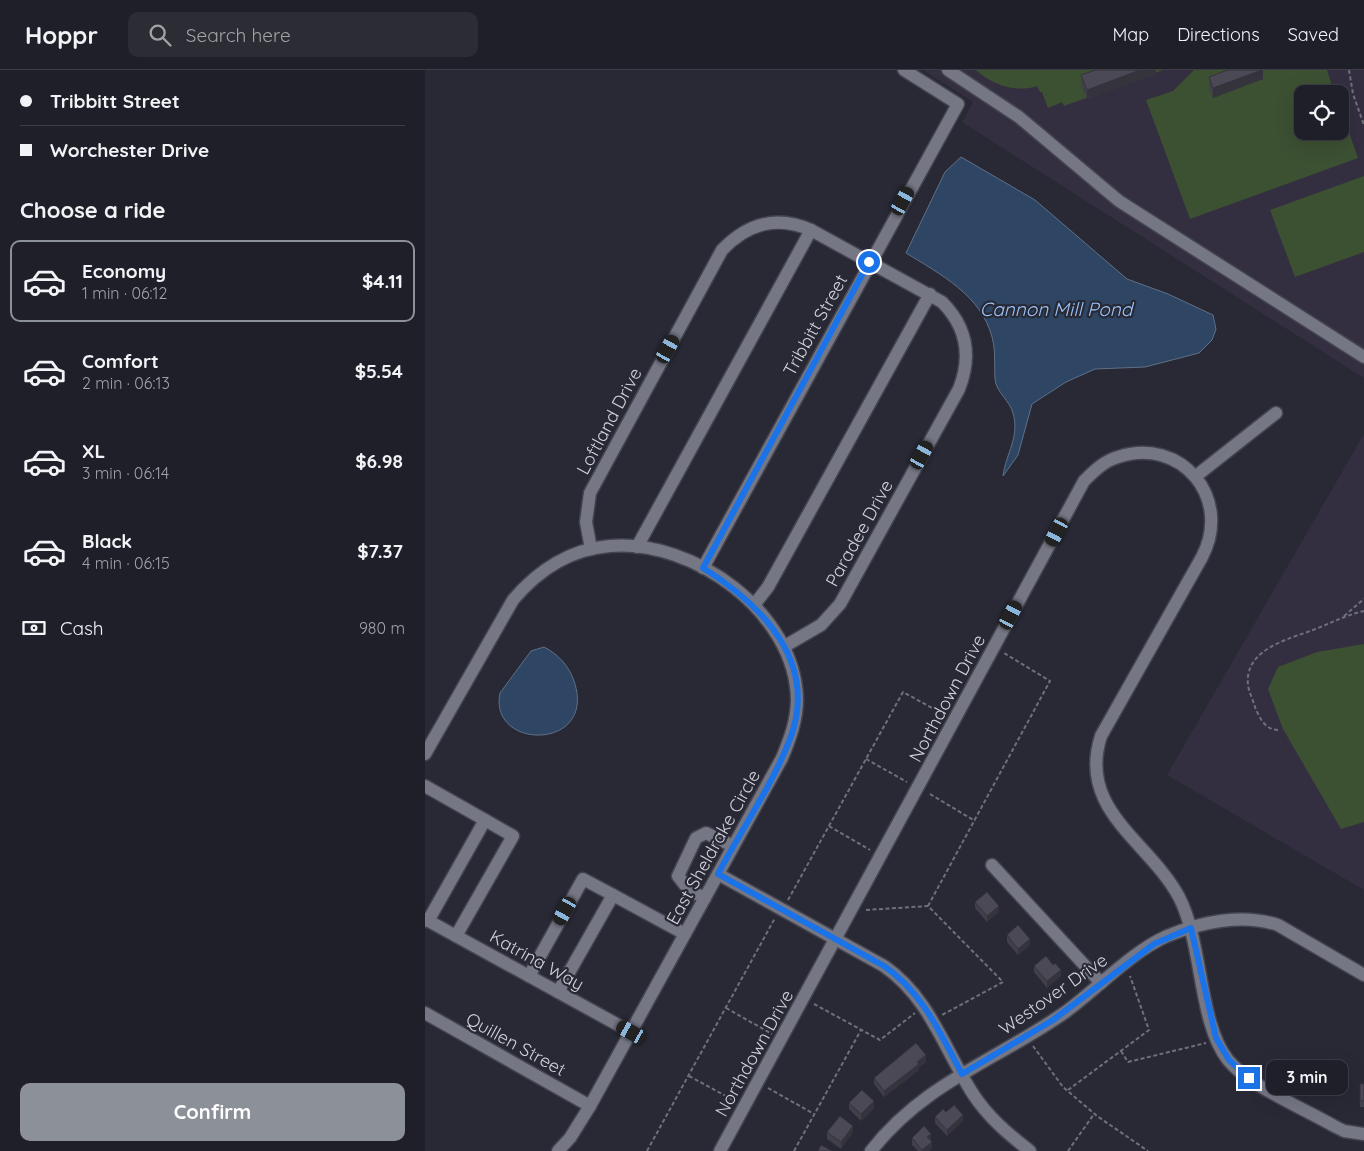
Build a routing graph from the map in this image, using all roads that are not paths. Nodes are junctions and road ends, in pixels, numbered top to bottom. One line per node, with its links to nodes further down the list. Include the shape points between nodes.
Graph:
1 (904, 70): 4 (street, Tribbitt Street, via 958,104)
2 (947, 70): 6 (street, via 1019,117 1119,201)
3 (811, 230): 4 (street, Loftland Drive); 9 (street); 10 (street, Loftland Drive, via 795,223 770,222 743,232 722,250 590,494 587,522)
4 (869, 262): 5 (street, Paradee Drive); 11 (street, Tribbitt Street)
5 (930, 294): 12 (street, via 773,579); 13 (street, Paradee Drive, via 949,310 963,332 967,362 959,389 835,612 821,625)
6 (1364, 357)
7 (1276, 413): 8 (street)
8 (1196, 476): 23 (street, Northdown Drive, via 1210,502 1210,538 1107,724 1096,751 1095,765 1104,803 1173,886); 26 (street, Northdown Drive, via 1171,459 1146,452 1116,457 1097,468 1084,481)
9 (637, 547): 10 (street, East Sheldrake Circle); 11 (street, East Sheldrake Circle, via 665,552)
10 (591, 549): 14 (street, East Sheldrake Circle, via 568,556 547,568 513,600)
11 (703, 568): 12 (street, East Sheldrake Circle)
12 (754, 605): 13 (street, East Sheldrake Circle)
13 (785, 646): 17 (street, East Sheldrake Circle, via 792,664 797,701 791,737)
14 (425, 754)
15 (425, 786): 16 (street)
16 (485, 820): 22 (street); 25 (street, via 513,836)
17 (733, 846): 19 (street, East Sheldrake Circle); 21 (street, via 706,833 696,838 679,876 689,890)
18 (991, 865): 29 (street)
19 (718, 874): 21 (street, East Sheldrake Circle); 26 (street)
20 (613, 895): 24 (street); 28 (street, via 583,879); 30 (street)
21 (705, 898): 24 (street, East Sheldrake Circle)
22 (427, 920): 25 (street, Katrina Way)
23 (1191, 928): 27 (street, Westover Drive, via 1237,919 1264,920); 29 (street, Westover Drive, via 1154,944); 35 (street, Northdown Drive, via 1211,1021 1216,1038 1229,1060 1249,1078 1334,1126)
24 (685, 934): 32 (street, East Sheldrake Circle)
25 (456, 936): 28 (street, Katrina Way)
26 (837, 940): 33 (street, via 884,966 911,988 929,1013); 37 (street, Northdown Drive)
27 (1364, 975)
28 (529, 976): 30 (street, Katrina Way)
29 (1101, 983): 33 (street, Westover Drive, via 1053,1020)
30 (558, 992): 32 (street, Katrina Way)
31 (425, 1013): 34 (street, Quillen Street)
32 (631, 1032): 34 (street, East Sheldrake Circle)
33 (962, 1074): 38 (street, Westover Drive, via 910,1108); 39 (street, via 987,1112)
34 (590, 1106): 36 (street, East Sheldrake Circle)
35 (1364, 1134)
36 (558, 1151)
37 (720, 1151)
38 (871, 1151)
39 (1030, 1151)

